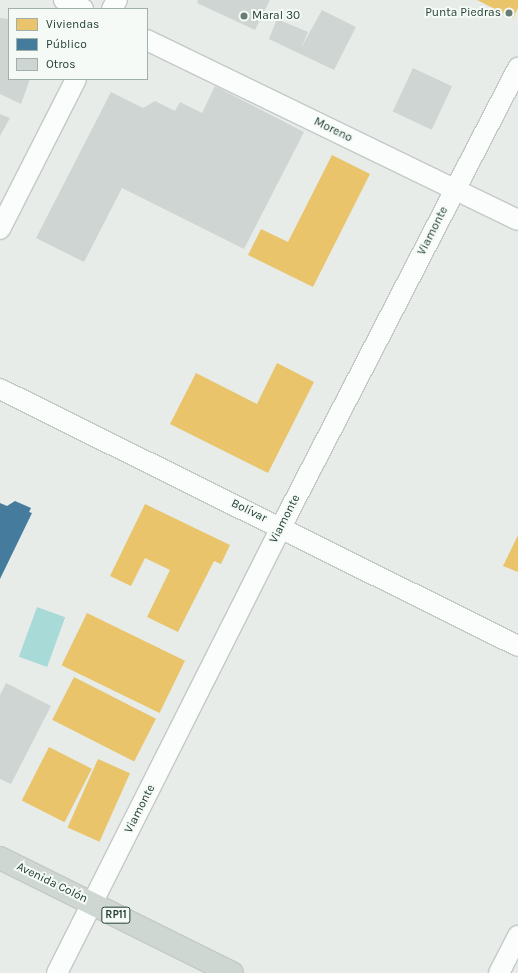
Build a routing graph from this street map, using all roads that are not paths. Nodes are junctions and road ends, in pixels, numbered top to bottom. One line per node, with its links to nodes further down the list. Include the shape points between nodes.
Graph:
1 (64, 0): 2 (street)
2 (81, 8)
3 (148, 40): 6 (street, Moreno)
4 (518, 68): 6 (street, Viamonte)
5 (75, 80): 8 (street)
6 (454, 190): 7 (street, Moreno); 10 (street, Viamonte)
7 (518, 220)
8 (0, 229)
9 (0, 389): 10 (street, Bolívar)
10 (281, 526): 11 (street, Bolívar); 13 (street, Viamonte)
11 (518, 646)
12 (0, 858): 13 (main road, Avenida Colón / RP11)
13 (92, 903): 15 (street, Viamonte); 16 (main road, Avenida Colón / RP11)
14 (518, 936): 17 (street)
15 (58, 973)
16 (232, 973)
17 (499, 973)

